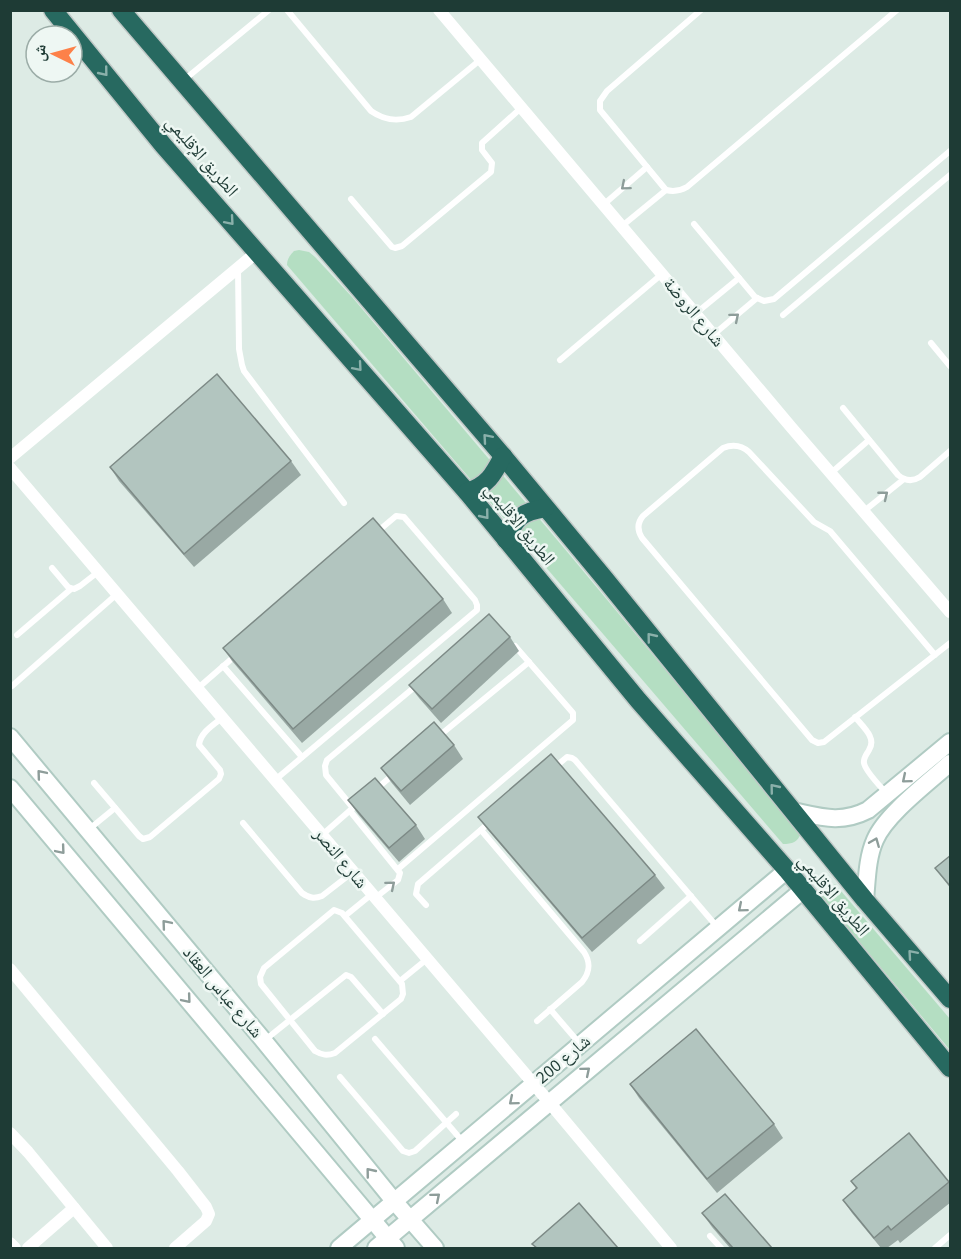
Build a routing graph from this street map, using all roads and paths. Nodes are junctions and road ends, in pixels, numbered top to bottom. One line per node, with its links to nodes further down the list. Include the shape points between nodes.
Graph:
1 (53, 10): 19 (highway, الطريق الإقليمي, one-way to 19)
2 (121, 10): 9 (highway, الطريق الإقليمي)
3 (269, 10): 9 (lane)
4 (287, 10): 8 (lane, via 371,111 386,119 411,117)
5 (439, 10): 8 (street, شارع الروضة)
6 (701, 10): 12 (lane, via 600,101 600,110)
7 (897, 10): 14 (lane, via 687,188)
8 (480, 60): 10 (street, شارع الروضة)
9 (181, 82): 33 (highway, الطريق الإقليمي, one-way to 9)
10 (521, 108): 15 (lane, via 482,143 482,150 492,163 491,172 402,246 392,247); 16 (street, شارع الروضة)
11 (951, 151): 23 (lane, via 779,297 769,301)
12 (647, 167): 14 (lane); 16 (lane, one-way to 16)
13 (951, 175): 25 (lane)
14 (666, 190): 18 (lane)
15 (351, 199)
16 (603, 205): 18 (street, شارع الروضة)
17 (694, 224): 22 (lane)
18 (621, 227): 21 (street, شارع الروضة)
19 (257, 252): 20 (street); 38 (highway, الطريق الإقليمي, one-way to 38)
20 (238, 268): 34 (street); 39 (lane, via 239,349 244,371)
21 (662, 274): 24 (street, شارع الروضة); 28 (lane)
22 (739, 278): 23 (lane); 24 (lane)
23 (757, 298): 26 (lane, one-way to 23)
24 (695, 314): 26 (street, شارع الروضة)
25 (783, 315)
26 (713, 335): 36 (street, شارع الروضة)
27 (931, 343): 29 (lane)
28 (560, 360)
29 (951, 366)
30 (843, 408): 31 (lane)
31 (869, 440): 36 (lane); 37 (lane)
32 (951, 451): 37 (lane, via 916,480)
33 (502, 456): 38 (highway, via 488,480); 40 (highway, الطريق الإقليمي)
34 (10, 458)
35 (10, 468): 45 (street, شارع النصر)
36 (831, 474): 41 (street, شارع الروضة)
37 (904, 479): 41 (lane, one-way to 37)
38 (467, 492): 43 (highway, الطريق الإقليمي, one-way to 43)
39 (344, 503)
40 (545, 508): 43 (highway, via 518,518); 76 (highway, الطريق الإقليمي, one-way to 40)
41 (864, 512): 48 (street, شارع الروضة)
42 (376, 533): 64 (lane, via 396,516 404,517 475,600 477,609)
43 (506, 540): 83 (highway, الطريق الإقليمي, via 638,700)
44 (52, 568): 46 (lane)
45 (99, 572): 46 (lane, via 77,589); 47 (street, شارع النصر)
46 (70, 589): 49 (lane)
47 (117, 593): 57 (lane); 58 (street, شارع النصر)
48 (951, 612)
49 (17, 635)
50 (512, 643): 54 (lane)
51 (951, 643): 53 (lane)
52 (241, 651): 55 (lane)
53 (935, 655): 59 (lane); 59 (lane, via 830,531 814,522 745,449 737,445 723,448 643,516 638,524 639,534 812,740 824,742)
54 (529, 662): 62 (lane); 82 (lane, via 573,713 573,720)
55 (223, 666): 58 (lane); 64 (lane)
56 (418, 684): 75 (lane, via 327,760 326,775)
57 (12, 686)
58 (198, 688): 60 (street, شارع النصر)
59 (855, 717): 72 (lane, via 873,741 864,766)
60 (222, 718): 68 (street, شارع النصر); 74 (lane, via 198,742 220,770 219,779 143,839)
61 (10, 737): 79 (street, شارع عباس العقاد, one-way to 61)
62 (436, 739)
63 (951, 742): 72 (street, one-way to 72)
64 (302, 757): 68 (lane)
65 (951, 763): 88 (street, one-way to 65, via 871,850 881,828)
66 (399, 770): 71 (lane)
67 (548, 773): 87 (lane, via 564,759 572,758)
68 (275, 780): 81 (street, شارع النصر)
69 (94, 783): 74 (lane)
70 (10, 788): 114 (street, شارع عباس العقاد, one-way to 114)
71 (372, 792)
72 (887, 795): 76 (street, via 868,810 847,818)
73 (363, 800): 75 (lane)
74 (115, 808): 79 (lane)
75 (351, 809): 81 (lane); 82 (lane)
76 (793, 811): 88 (highway, الطريق الإقليمي)
77 (497, 816): 80 (lane)
78 (243, 823): 84 (lane, via 307,896 322,896)
79 (88, 830): 102 (street, شارع عباس العقاد, one-way to 79)
80 (481, 830): 89 (lane, via 418,884 416,894); 97 (lane, via 588,959 587,976)
81 (322, 835): 84 (street, شارع النصر)
82 (398, 870): 86 (lane, one-way to 82, via 398,880)
83 (787, 870): 85 (highway, الطريق الإقليمي); 91 (street, شارع 200, one-way to 91)
84 (353, 872): 86 (street, شارع النصر)
85 (803, 890): 104 (highway, الطريق الإقليمي); 107 (street, شارع 200, one-way to 85)
86 (374, 896): 90 (lane); 93 (street, شارع النصر)
87 (691, 897): 91 (lane); 92 (lane)
88 (865, 900): 96 (highway, الطريق الإقليمي, one-way to 88)
89 (426, 905)
90 (345, 916): 95 (lane); 99 (lane, via 331,911 262,970 261,984)
91 (718, 928): 103 (street, شارع 200)
92 (640, 941)
93 (427, 959): 95 (lane); 106 (street, شارع النصر)
94 (10, 969): 123 (street, via 206,1207 206,1221)
95 (400, 981): 98 (lane, via 401,999)
96 (951, 999)
97 (550, 1009): 100 (lane); 103 (lane)
98 (383, 1014): 99 (lane, via 335,1053 326,1055 315,1051); 99 (lane, via 346,975)
99 (290, 1020): 102 (lane)
100 (537, 1021)
101 (375, 1039): 109 (lane)
102 (264, 1041): 112 (street, شارع عباس العقاد, one-way to 102)
103 (580, 1044): 106 (street, شارع 200)
104 (951, 1068)
105 (340, 1077): 109 (lane, via 403,1151 415,1151)
106 (533, 1084): 107 (street, شارع النصر); 111 (street, شارع 200, one-way to 111)
107 (549, 1102): 115 (street, شارع 200, one-way to 107); 126 (street, شارع النصر)
108 (456, 1114): 109 (lane)
109 (446, 1122): 111 (lane)
110 (10, 1133): 113 (street)
111 (464, 1143): 112 (street, شارع 200)
112 (394, 1201): 114 (street, شارع 200); 115 (street, شارع عباس العقاد)
113 (74, 1208): 121 (street); 122 (street)
114 (372, 1220): 119 (street, شارع عباس العقاد); 124 (street, شارع 200)
115 (410, 1220): 119 (street, شارع 200); 125 (street, شارع عباس العقاد)
116 (951, 1235): 128 (lane)
117 (710, 1236): 127 (lane)
118 (10, 1243): 120 (street)
119 (387, 1245)
120 (15, 1248)
121 (28, 1248)
122 (107, 1248)
123 (175, 1248)
124 (339, 1248)
125 (435, 1248)
126 (671, 1248)
127 (721, 1248)
128 (935, 1248)

